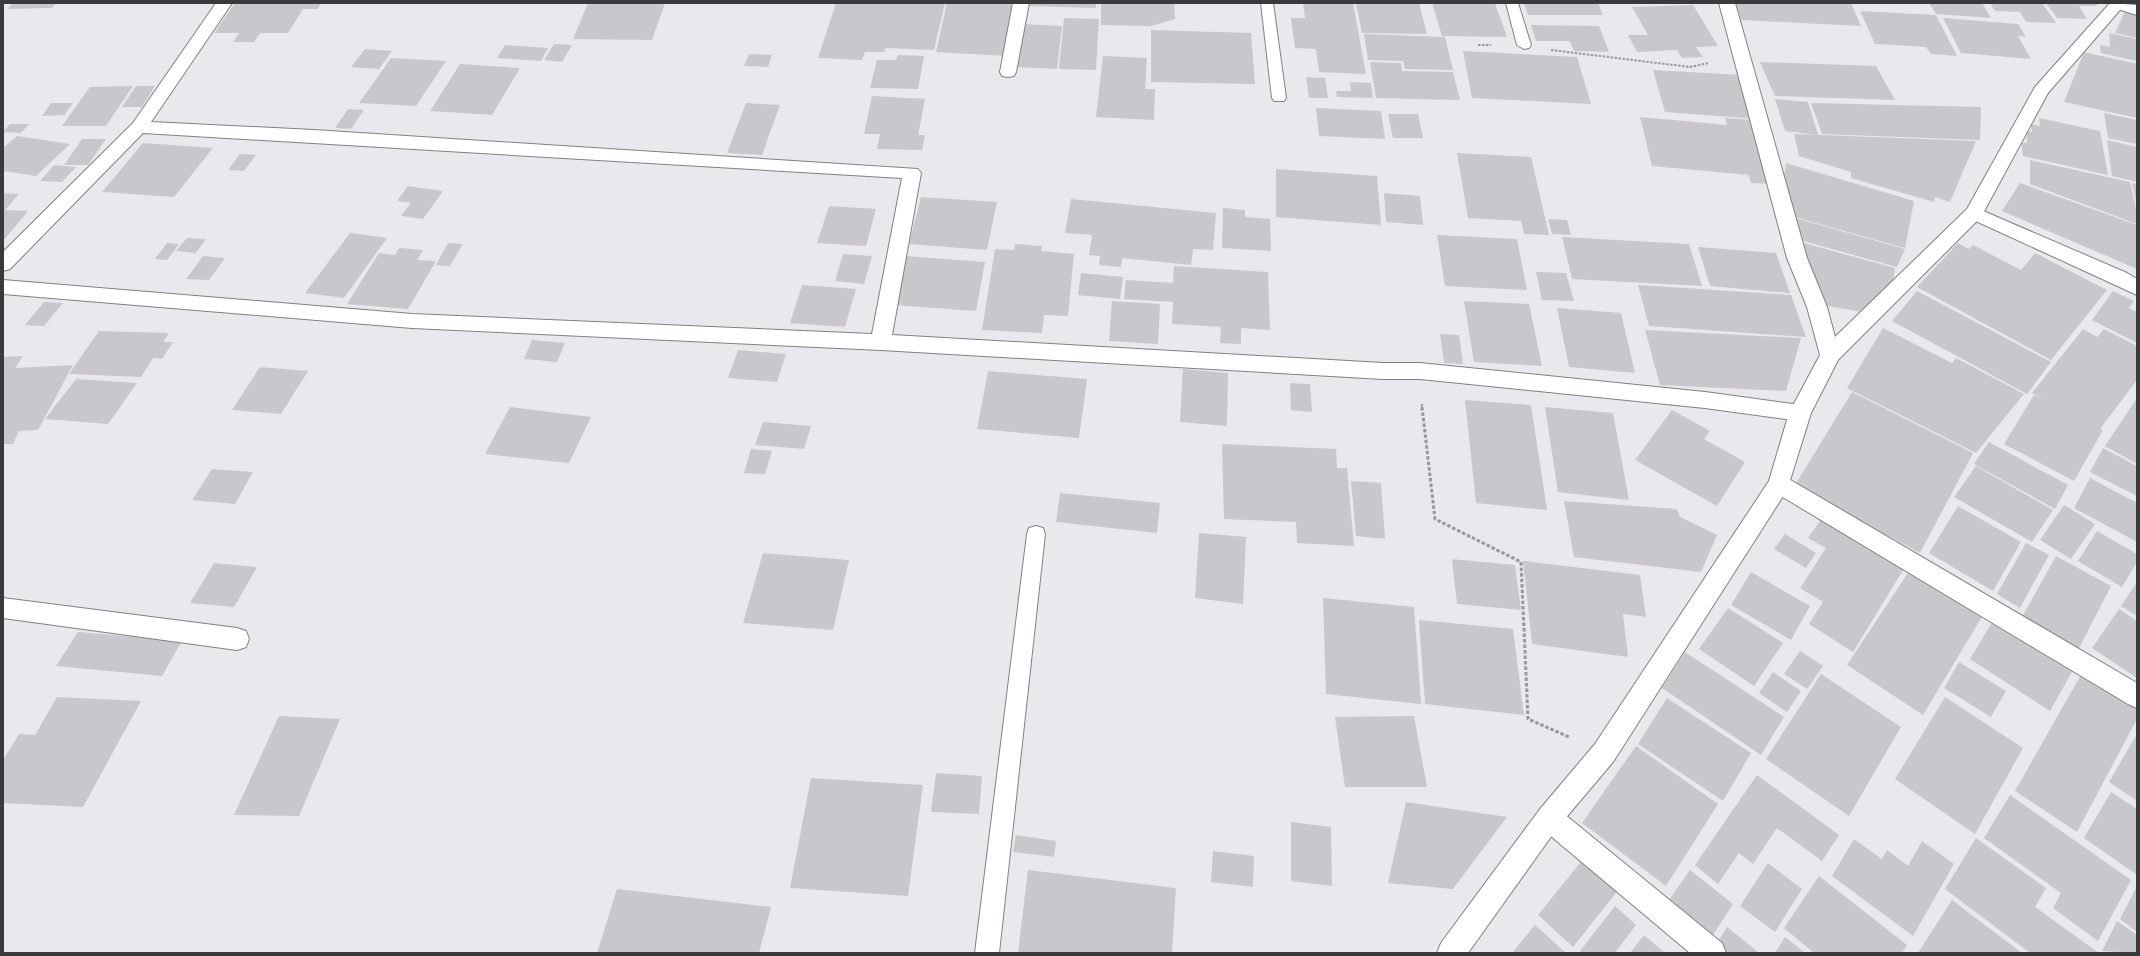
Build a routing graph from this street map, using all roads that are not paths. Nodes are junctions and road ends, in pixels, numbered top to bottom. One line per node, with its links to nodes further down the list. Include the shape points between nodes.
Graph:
1 (224, 3): 10 (street)
2 (1021, 3): 8 (street)
3 (1267, 3): 9 (lane)
4 (1512, 3): 7 (lane)
5 (1726, 3): 16 (street, via 1797,258 1817,307)
6 (2124, 6): 11 (street, via 2041,92)
7 (1524, 45)
8 (1008, 72)
9 (1278, 98)
10 (139, 127): 12 (street); 15 (street, via 912,173)
11 (1974, 213): 14 (street); 16 (street)
12 (3, 264)
13 (3, 287): 15 (street, via 412,321)
14 (2137, 288)
15 (881, 342): 17 (street, via 1420,371 1705,400)
16 (1830, 355): 17 (street)
17 (1800, 413): 18 (street)
18 (1779, 484): 22 (street); 23 (street, via 1604,753)
19 (1036, 534): 24 (lane)
20 (3, 608): 21 (street)
21 (237, 639)
22 (2137, 696)
23 (1549, 818): 25 (street); 26 (street)
24 (987, 953)
25 (1451, 953)
26 (1712, 953)

